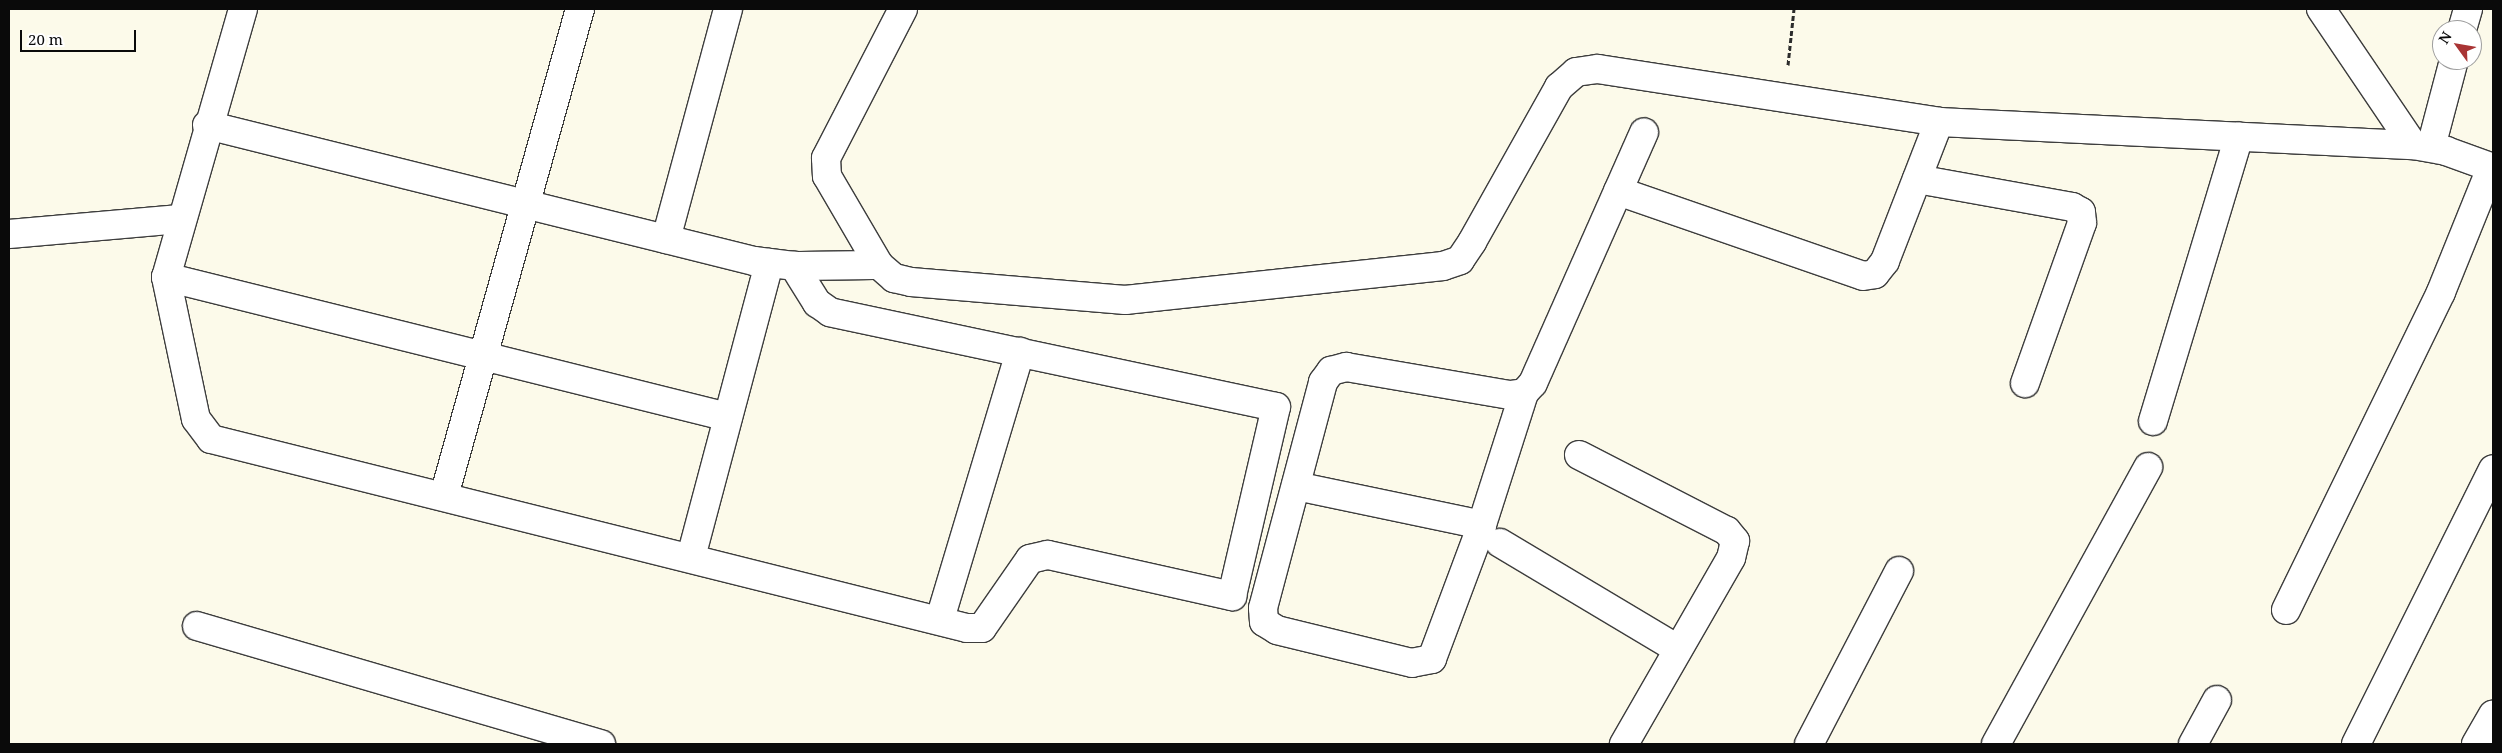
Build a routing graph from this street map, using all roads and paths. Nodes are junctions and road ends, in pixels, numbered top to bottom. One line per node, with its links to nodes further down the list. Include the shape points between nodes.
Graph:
1 (243, 9): 10 (street)
2 (580, 9): 17 (street)
3 (728, 9): 20 (street)
4 (904, 9): 22 (street, via 826,158 827,176)
5 (1794, 9): 8 (path)
6 (2321, 9): 13 (street)
7 (2450, 70): 13 (street)
8 (1784, 98): 9 (street); 22 (street, via 1598,68 1576,72 1559,87 1460,260 1444,266 1126,300 911,282 894,278)
9 (1939, 122): 12 (street); 15 (street)
10 (207, 125): 17 (street); 18 (street)
11 (1644, 132): 16 (street)
12 (2239, 137): 13 (street); 29 (street)
13 (2422, 146): 14 (street)
14 (2492, 168): 38 (street, via 2441,292)
15 (1918, 179): 16 (street, via 1886,261 1875,274 1863,276); 26 (street, via 2072,207 2081,212 2082,223)
16 (1618, 191): 27 (street, via 1533,383)
17 (526, 204): 20 (street); 25 (street)
18 (180, 219): 19 (street); 23 (street)
19 (9, 234)
20 (666, 239): 21 (street)
21 (781, 264): 22 (street); 24 (street, via 817,303 830,312); 28 (street)
22 (880, 265)
23 (166, 277): 25 (street); 34 (street, via 196,419 211,439)
24 (1020, 352): 39 (street); 39 (street, via 1276,408 1232,596 1048,556 1030,558 982,628)
25 (485, 354): 28 (street); 34 (street)
26 (2025, 383)
27 (1524, 393): 33 (street, via 1510,395 1346,367 1331,371 1323,382); 35 (street)
28 (728, 416): 36 (street)
29 (2153, 422)
30 (1579, 455): 41 (street, via 1727,531 1735,541 1731,558)
31 (2148, 467): 47 (street)
32 (2493, 469): 49 (street)
33 (1296, 486): 35 (street); 35 (street, via 1264,608 1264,622 1277,630 1412,663 1427,663 1438,648)
34 (444, 496): 36 (street)
35 (1491, 534): 41 (street)
36 (691, 557): 39 (street)
37 (1899, 571): 46 (street)
38 (2286, 610)
39 (940, 619)
40 (197, 626): 44 (street)
41 (1678, 649): 45 (street)
42 (2217, 700): 48 (street)
43 (2493, 714): 50 (street)
44 (601, 744)
45 (1624, 744)
46 (1809, 744)
47 (1996, 744)
48 (2193, 744)
49 (2356, 744)
50 (2476, 744)

